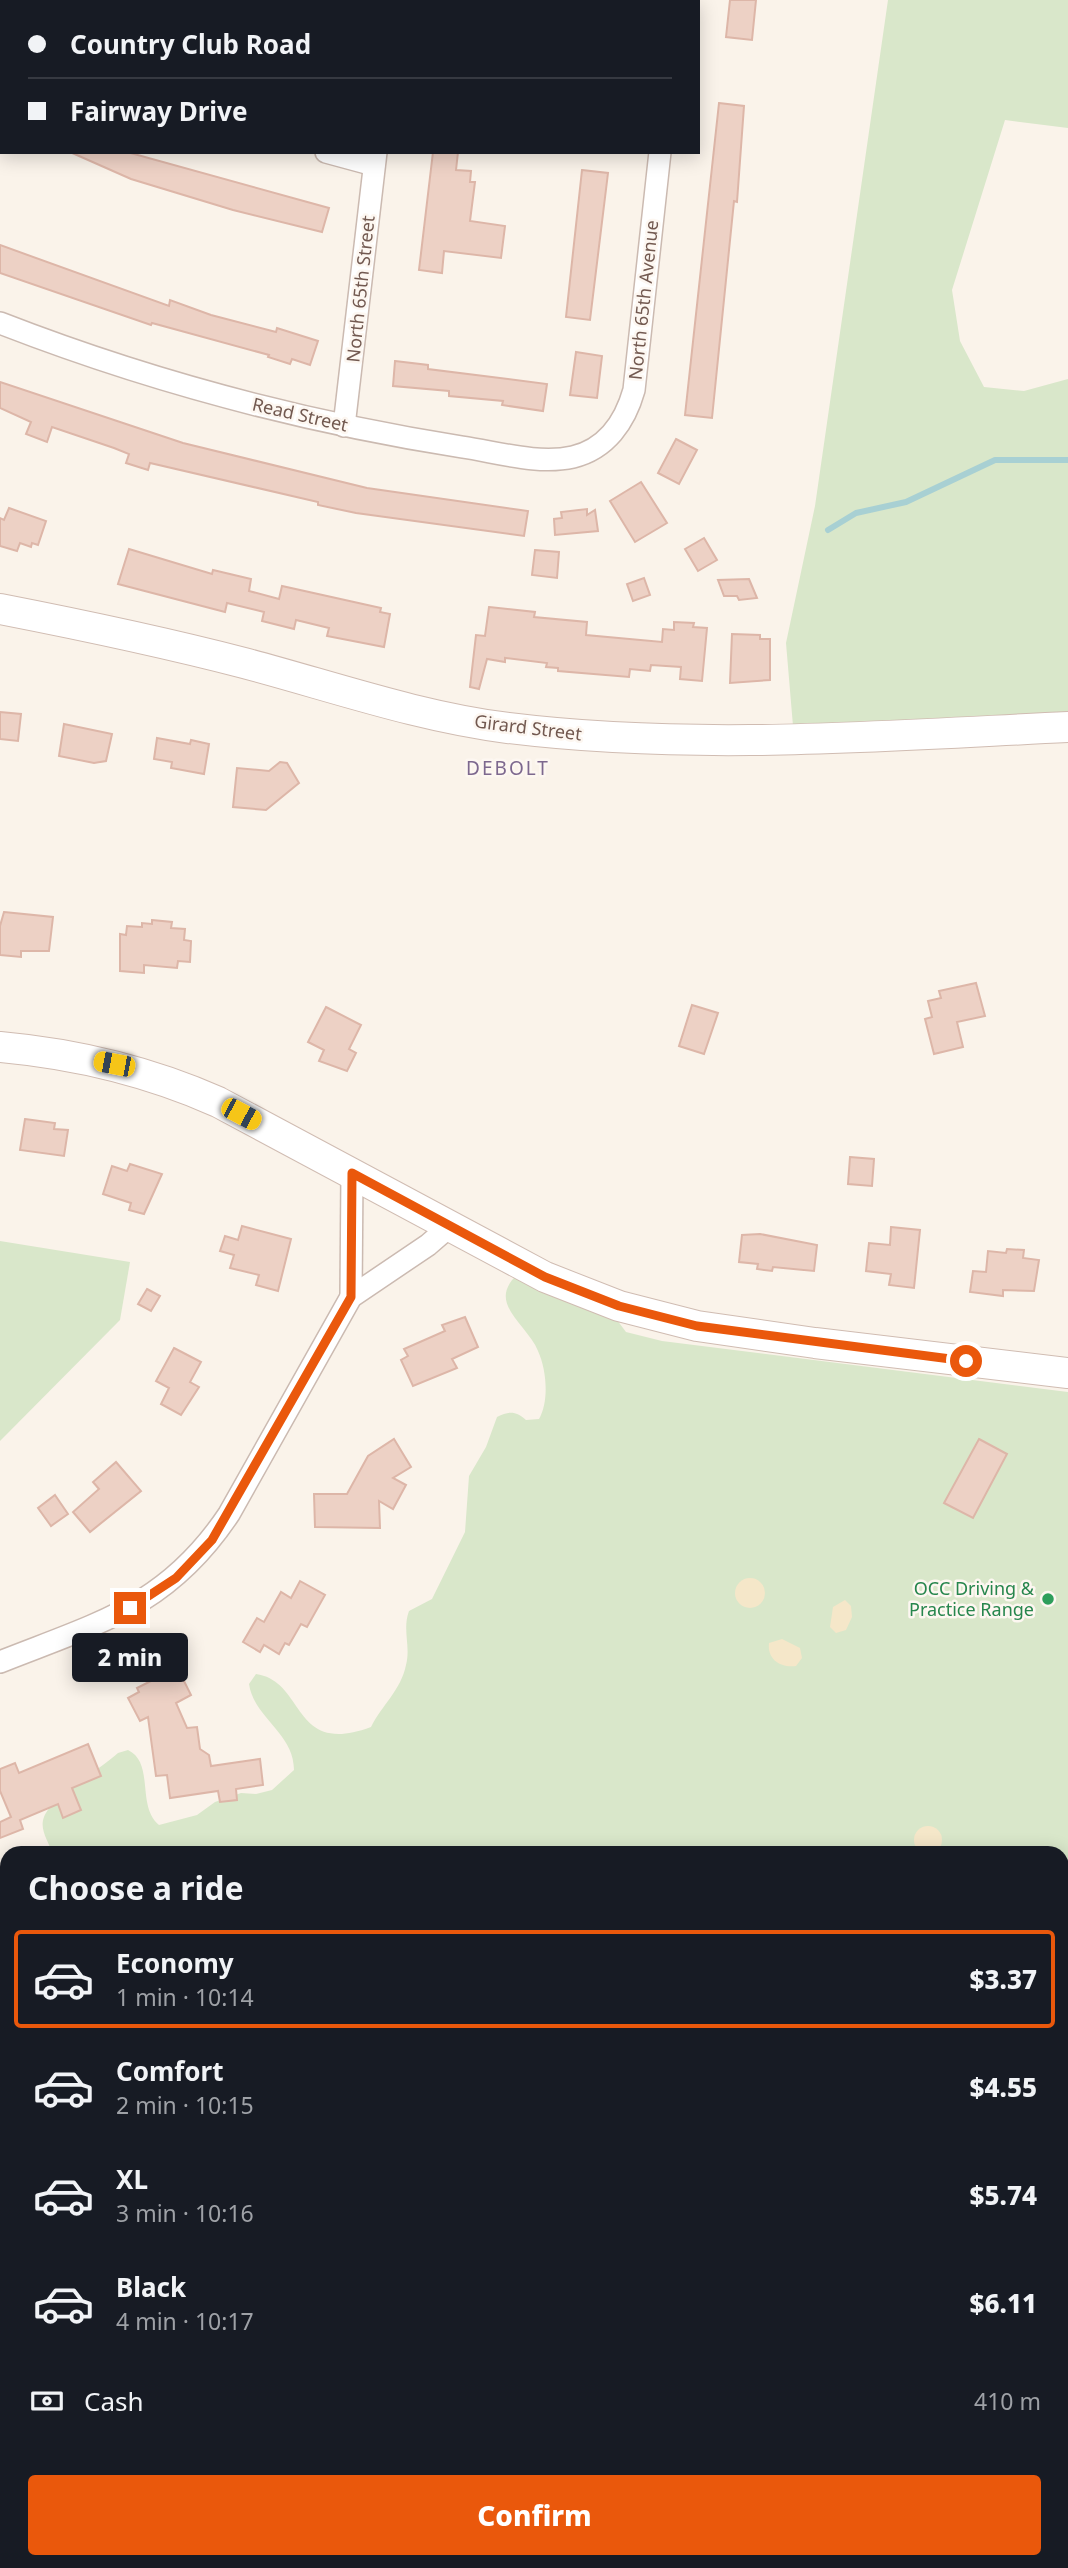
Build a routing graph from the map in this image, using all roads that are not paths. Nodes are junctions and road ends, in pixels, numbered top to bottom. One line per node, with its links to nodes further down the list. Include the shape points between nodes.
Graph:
1 (340, 154): 3 (street)
2 (660, 154): 6 (street, North 65th Avenue, via 634,390 622,422)
3 (375, 159): 5 (street, North 65th Street)
4 (0, 323): 5 (street, Read Street, via 188,387)
5 (344, 426): 6 (street, Read Street, via 535,458 575,456)
6 (606, 439)
7 (0, 609): 8 (street, Girard Street, via 505,728 622,738 753,740)
8 (1068, 727)
9 (0, 1047): 10 (street, via 114,1064 173,1082)
10 (352, 1173): 11 (street); 12 (street)
11 (450, 1226): 12 (street); 13 (street, via 580,1293 660,1317 815,1343)
12 (351, 1297): 14 (street, via 229,1514 176,1578 142,1602)
13 (1068, 1373)
14 (0, 1662)

